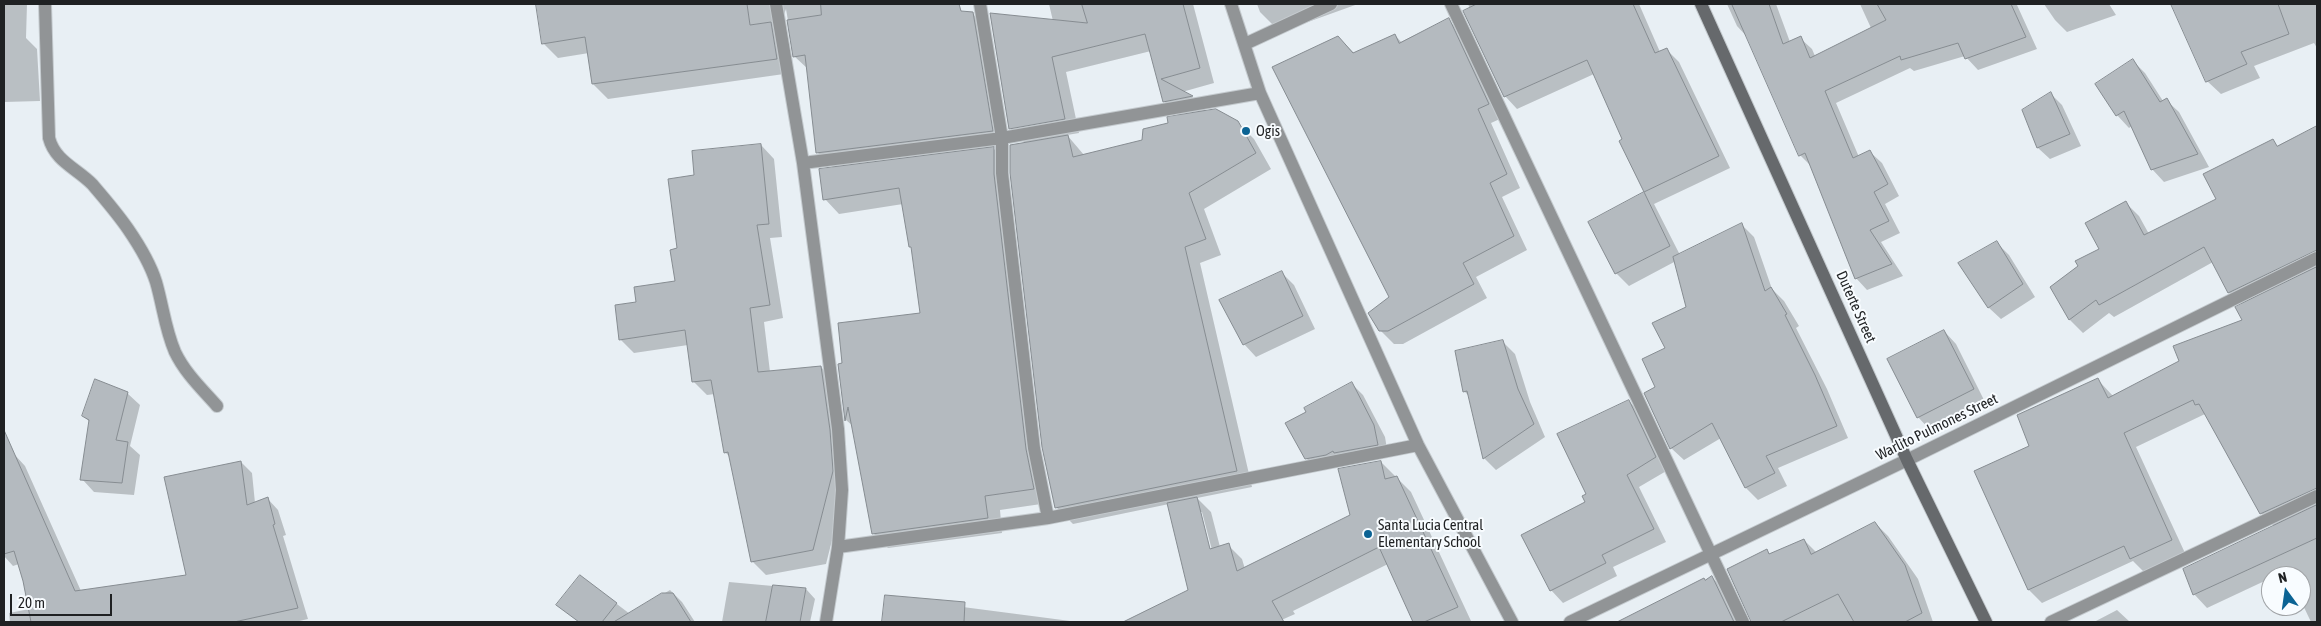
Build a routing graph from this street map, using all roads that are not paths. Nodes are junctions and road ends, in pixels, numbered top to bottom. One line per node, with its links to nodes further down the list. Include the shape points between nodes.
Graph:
1 (45, 4): 13 (street, via 51,146 62,161 79,171 128,228 149,263 166,330 176,354 186,372)
2 (776, 4): 11 (street)
3 (980, 4): 10 (street)
4 (1232, 4): 8 (street)
5 (1331, 4): 8 (street)
6 (1451, 4): 19 (street)
7 (1701, 4): 15 (main road, Duterte Street)
8 (1244, 44): 9 (street)
9 (1260, 93): 10 (street); 14 (street)
10 (1002, 138): 11 (street); 17 (street, via 1002,172 1034,448)
11 (802, 163): 18 (street, via 838,429 842,490)
12 (2317, 258): 15 (street, Warlito Pulmones Street)
13 (218, 406)
14 (1418, 444): 17 (street); 21 (street)
15 (1907, 460): 19 (street, Warlito Pulmones Street); 24 (main road, Duterte Street)
16 (2317, 496): 25 (street)
17 (1048, 518): 18 (street)
18 (838, 547): 20 (street)
19 (1710, 555): 22 (street, Warlito Pulmones Street); 23 (street)
20 (826, 622)
21 (1512, 622)
22 (1570, 622)
23 (1743, 622)
24 (1986, 622)
25 (2051, 622)

